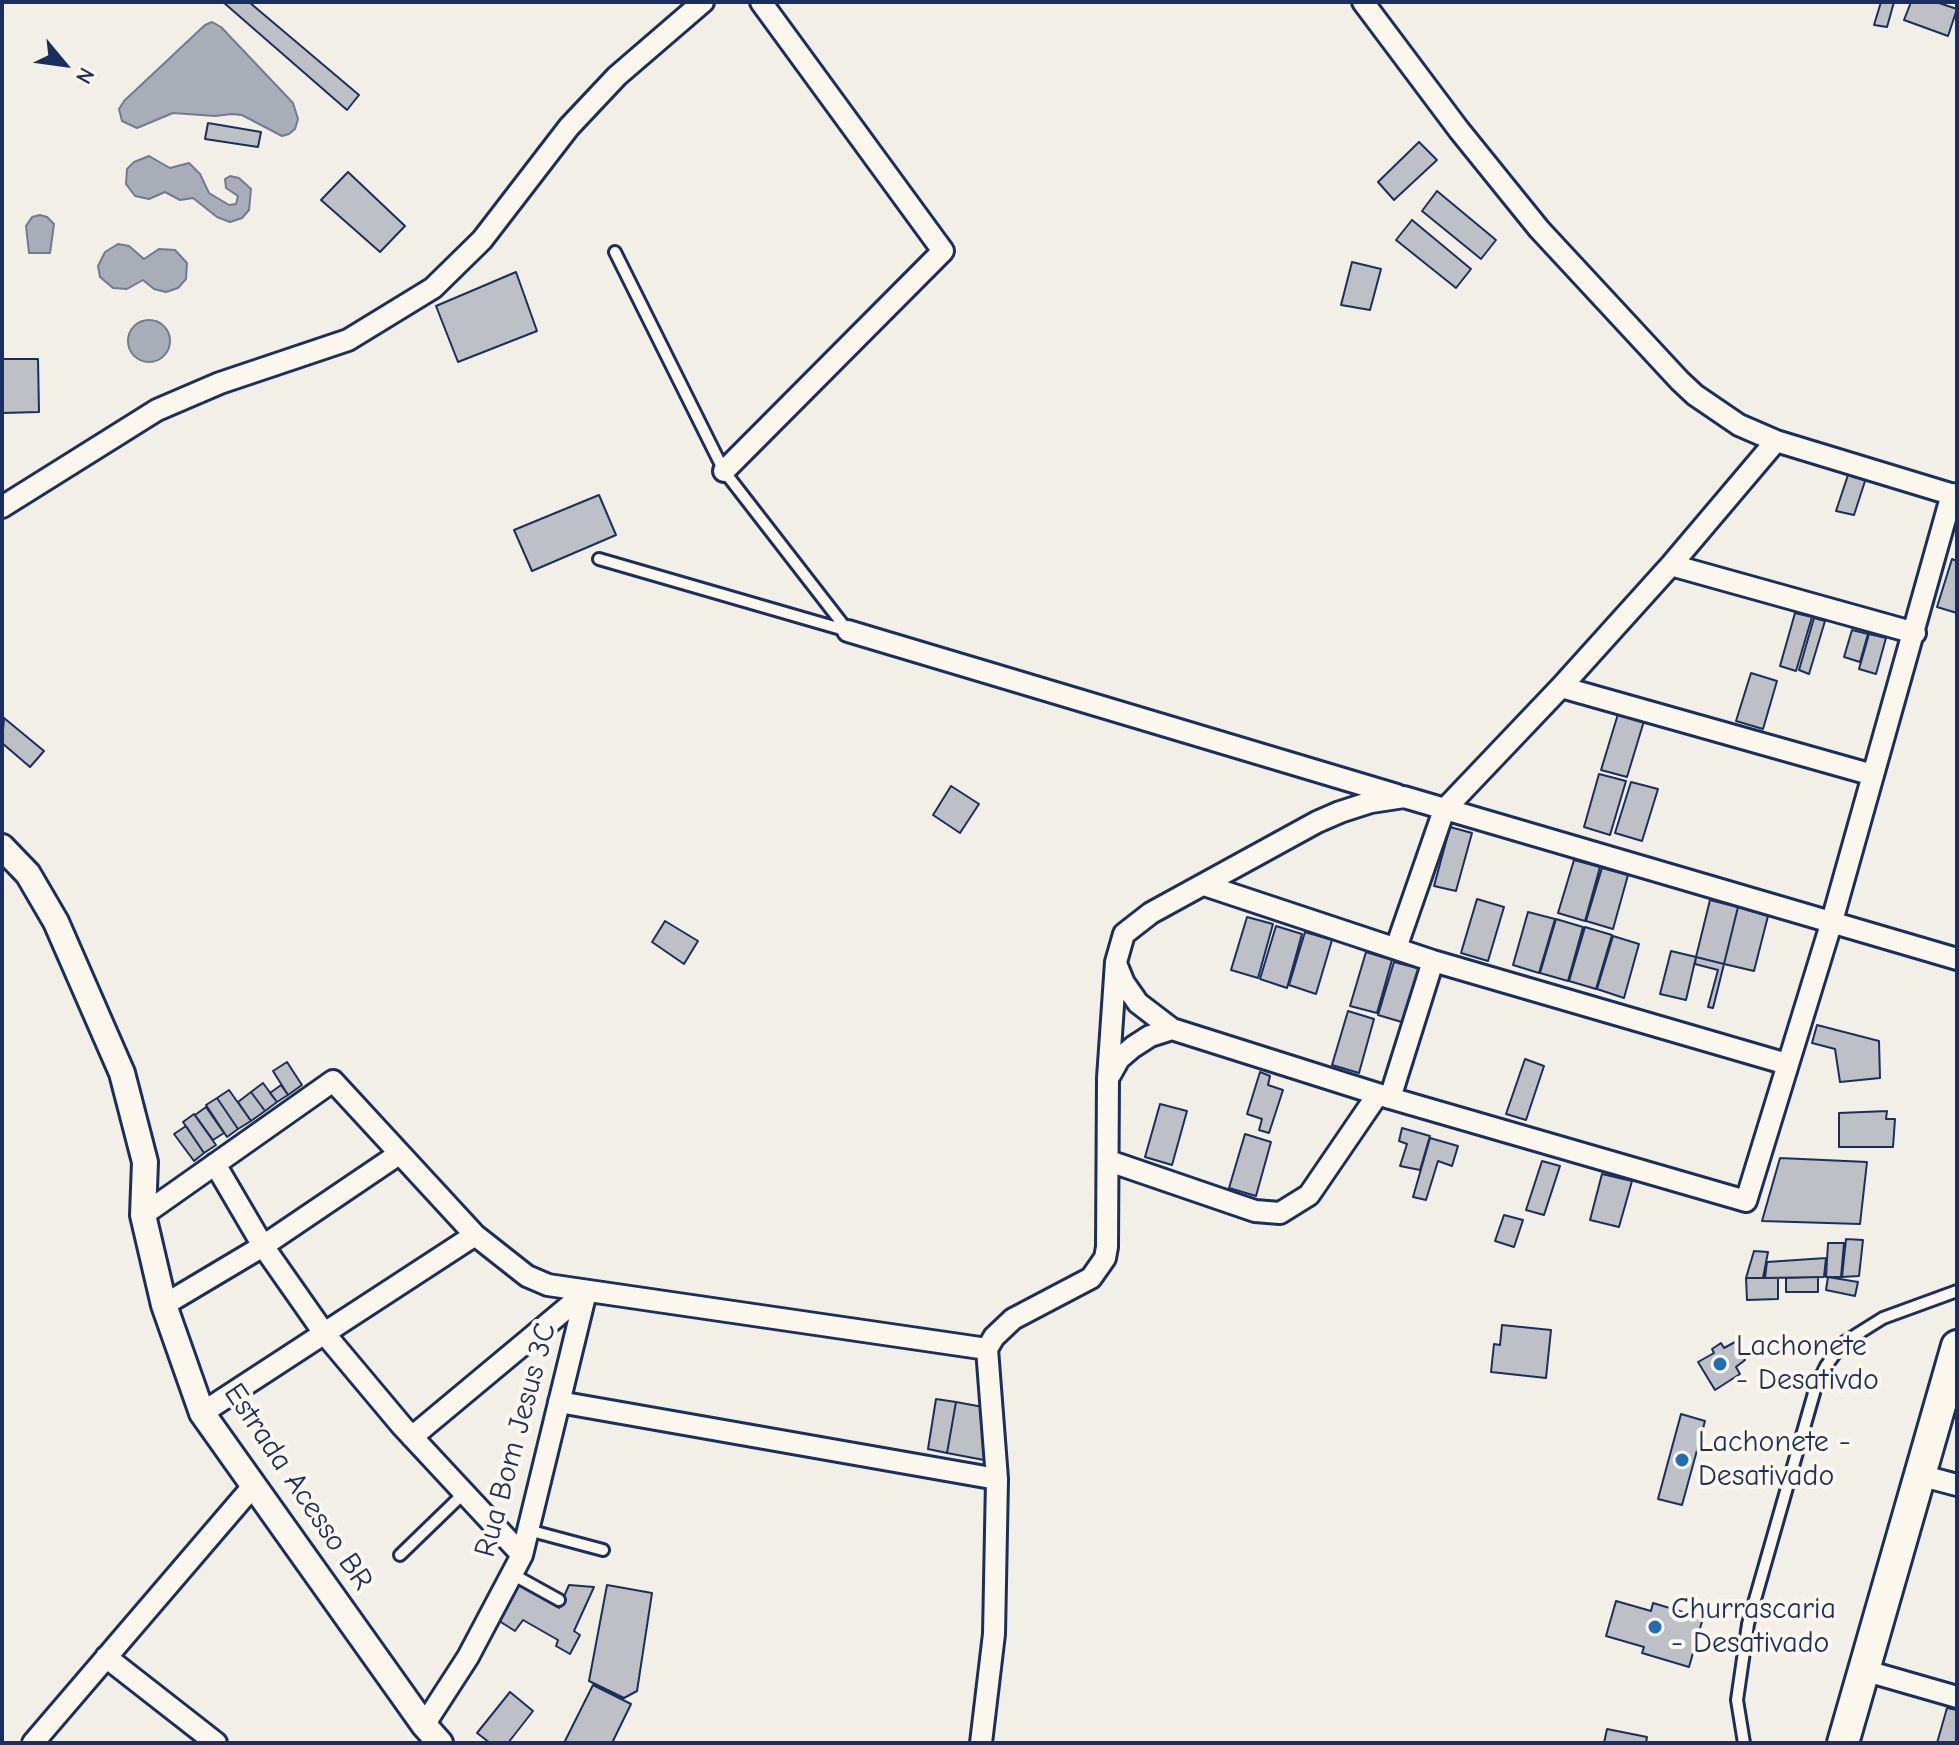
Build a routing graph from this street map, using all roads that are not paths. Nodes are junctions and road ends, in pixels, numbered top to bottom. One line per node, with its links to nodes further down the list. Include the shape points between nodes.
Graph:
1 (703, 2): 8 (street, via 617,76 569,127 482,240 433,288 348,340 157,410)
2 (761, 2): 6 (street, via 943,251)
3 (1363, 2): 5 (street, via 1539,229 1673,374 1717,411)
4 (615, 252): 6 (lane)
5 (1776, 441): 7 (street); 10 (street)
6 (724, 471): 11 (lane)
7 (1955, 495): 12 (street)
8 (2, 507)
9 (599, 559): 11 (lane)
10 (1671, 565): 12 (street); 13 (street)
11 (848, 631): 15 (street)
12 (1915, 633): 14 (street)
13 (1561, 687): 14 (street); 16 (street)
14 (1873, 775): 19 (street)
15 (1404, 797): 16 (street); 18 (street, via 1371,802 1317,822)
16 (1444, 810): 19 (street); 20 (street)
17 (2, 847): 31 (street, Estrada Acesso BR, via 28,874 56,922 122,1073 145,1162)
18 (1204, 885): 20 (street); 23 (street, via 1124,934)
19 (1832, 921): 21 (street); 25 (street)
20 (1396, 948): 22 (street)
21 (1957, 959)
22 (1433, 961): 25 (street); 27 (street)
23 (1116, 962): 24 (street, via 1138,1003); 26 (street)
24 (1172, 1029): 26 (street, via 1133,1047); 27 (street)
25 (1787, 1064): 27 (street, via 1746,1201)
26 (1108, 1078): 29 (street)
27 (1384, 1096): 29 (street, via 1309,1195 1280,1213 1255,1211)
28 (399, 1154): 30 (street, via 333,1081); 32 (street); 33 (street)
29 (1109, 1161): 39 (street, via 1107,1247 1099,1268 1091,1278 1013,1319)
30 (215, 1164): 31 (street); 33 (street)
31 (143, 1215): 36 (street, Estrada Acesso BR)
32 (475, 1235): 35 (street, via 527,1276); 37 (street)
33 (263, 1246): 36 (street); 37 (street)
34 (1957, 1291): 61 (lane, via 1883,1318 1843,1343 1816,1386 1748,1624 1737,1700)
35 (586, 1292): 39 (street); 40 (street, Rua Bom Jesus 3C); 42 (street)
36 (164, 1305): 41 (street, Estrada Acesso BR)
37 (324, 1333): 41 (street); 42 (street)
38 (1957, 1346): 43 (main road)
39 (987, 1349): 44 (street)
40 (559, 1402): 44 (street); 48 (street, Rua Bom Jesus 3C)
41 (202, 1413): 45 (street, Estrada Acesso BR)
42 (412, 1437): 47 (street)
43 (1919, 1475): 46 (street); 55 (main road)
44 (997, 1479): 60 (street, via 994,1634)
45 (254, 1485): 54 (street); 57 (street, Estrada Acesso BR)
46 (1957, 1485)
47 (463, 1494): 50 (lane); 51 (street)
48 (528, 1530): 49 (lane); 51 (street, Rua Bom Jesus 3C)
49 (603, 1550)
50 (400, 1555)
51 (522, 1555): 52 (street, Rua Bom Jesus 3C)
52 (512, 1574): 53 (lane); 57 (street, Rua Bom Jesus 3C)
53 (559, 1600)
54 (106, 1657): 58 (street); 59 (street)
55 (1863, 1670): 56 (street); 62 (main road)
56 (1957, 1697)
57 (432, 1734)
58 (33, 1743)
59 (216, 1743)
60 (981, 1743)
61 (1744, 1743)
62 (1843, 1743)

